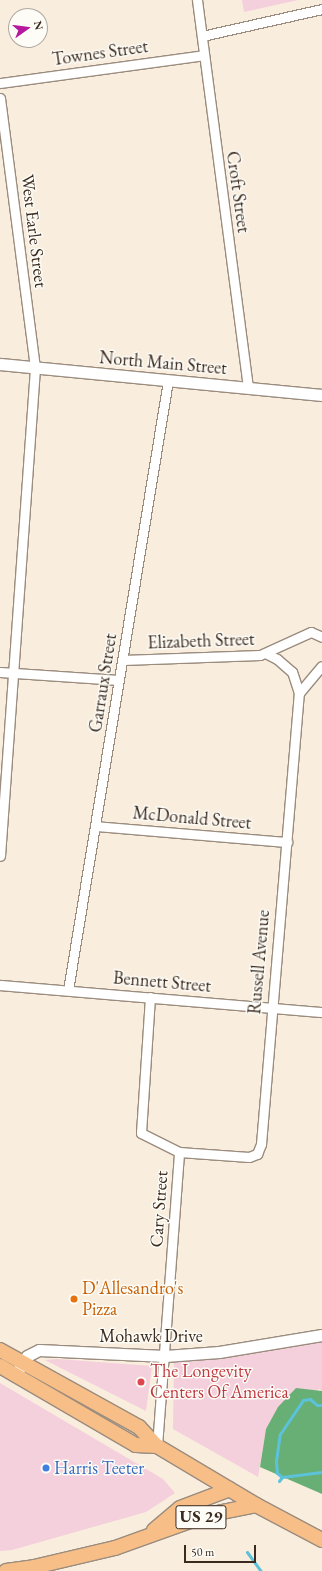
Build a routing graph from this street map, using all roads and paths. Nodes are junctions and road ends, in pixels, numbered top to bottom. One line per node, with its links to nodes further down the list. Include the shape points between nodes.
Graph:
1 (197, 0): 3 (street, Croft Street)
2 (322, 9): 3 (street)
3 (202, 36): 4 (street, Croft Street)
4 (204, 55): 5 (street, Townes Street); 10 (street, Croft Street)
5 (0, 83)
6 (0, 98): 8 (street, West Earle Street)
7 (0, 364): 8 (street, North Main Street)
8 (35, 368): 9 (street, North Main Street); 17 (street, West Earle Street)
9 (168, 381): 10 (street, North Main Street); 14 (street, Garraux Street)
10 (248, 388): 11 (street, North Main Street)
11 (322, 395)
12 (322, 637): 13 (street, Elizabeth Street, via 311,632)
13 (267, 654): 14 (street, Elizabeth Street); 19 (street, Russell Avenue, via 292,672)
14 (123, 660): 18 (street, Garraux Street)
15 (322, 666): 19 (street)
16 (0, 672): 17 (street)
17 (14, 673): 18 (street); 22 (street, West Earle Street)
18 (119, 680): 20 (street, Garraux Street)
19 (299, 694): 21 (street, Russell Avenue)
20 (95, 826): 21 (street, McDonald Street); 24 (street, Garraux Street)
21 (287, 842): 26 (street, Russell Avenue)
22 (0, 856)
23 (0, 985): 24 (street, Bennett Street)
24 (68, 990): 25 (street, Bennett Street)
25 (150, 997): 26 (street, Bennett Street); 28 (street, Cary Street, via 140,1127 146,1138)
26 (271, 1007): 27 (street, Bennett Street); 28 (street, Russell Avenue, via 261,1144 257,1154 249,1157)
27 (322, 1012)
28 (178, 1152): 31 (street, Cary Street)
29 (322, 1335): 31 (street, Mohawk Drive, via 232,1351)
30 (0, 1350): 33 (main road)
31 (165, 1356): 33 (street, Mohawk Drive, via 39,1350 27,1356); 34 (street, Cary Street)
32 (0, 1366): 33 (main road)
33 (19, 1369): 34 (main road, via 139,1427)
34 (157, 1446): 35 (main road)
35 (230, 1489): 36 (main road); 37 (main road, US 29, via 180,1508)
36 (256, 1505): 37 (main road, US 29, via 207,1515); 38 (main road)
37 (148, 1536): 39 (main road, US 29, via 79,1557)
38 (322, 1540)
39 (6, 1571)

